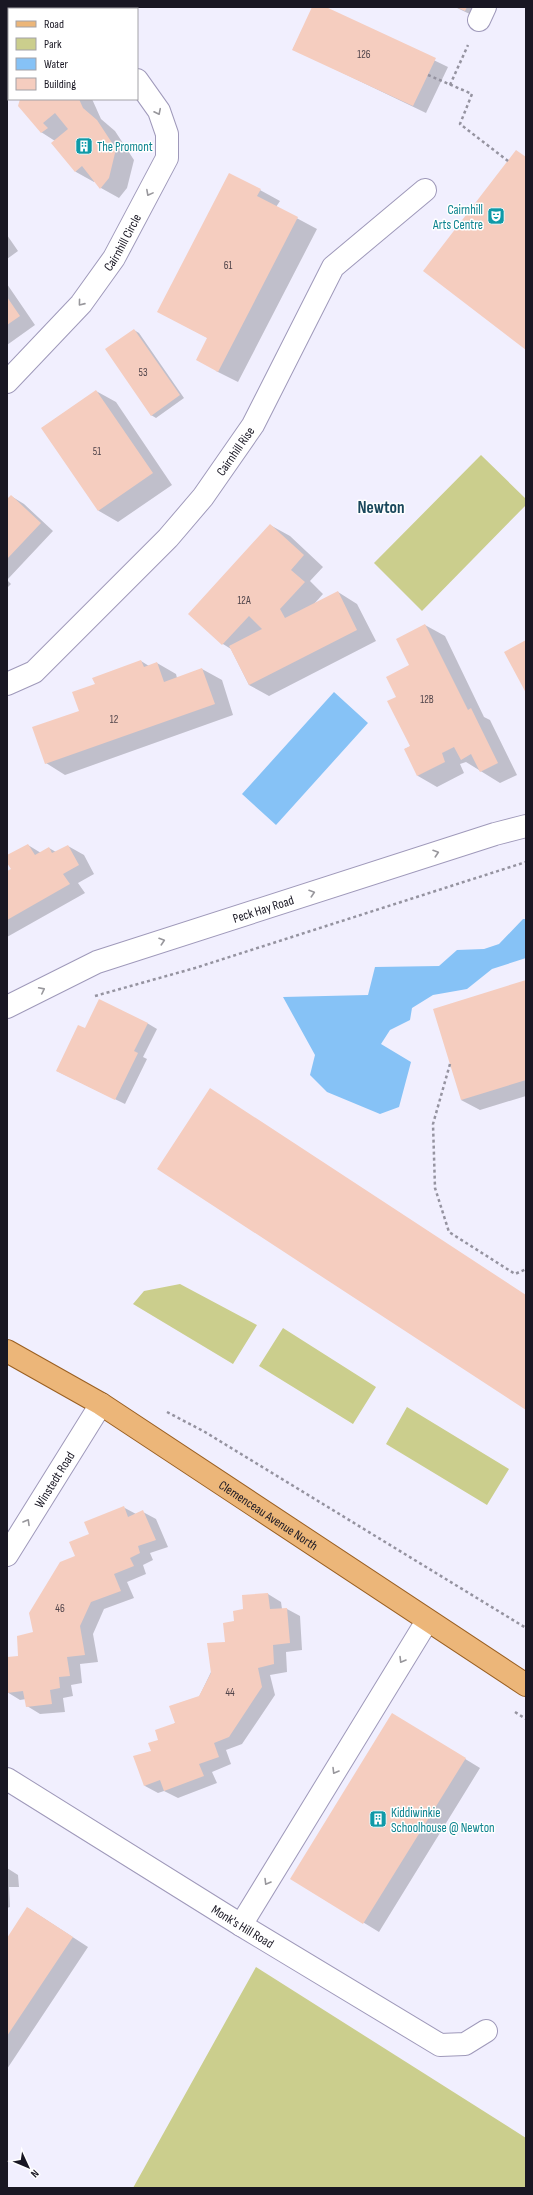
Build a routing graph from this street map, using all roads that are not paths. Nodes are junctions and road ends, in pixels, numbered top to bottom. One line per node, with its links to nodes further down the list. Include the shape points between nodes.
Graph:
1 (138, 81): 3 (street, Cairnhill Circle, one-way to 3, via 159,111 167,134 167,158 114,258 85,298)
2 (425, 190): 4 (street, Cairnhill Rise, via 333,267 253,425 203,498 168,538 34,672)
3 (7, 382)
4 (7, 684)
5 (526, 826): 6 (street, Peck Hay Road, one-way to 5, via 97,962)
6 (7, 1007)
7 (7, 1351): 8 (main road, Clemenceau Avenue North)
8 (101, 1404): 9 (street, Winstedt Road, one-way to 8); 10 (main road, Clemenceau Avenue North)
9 (7, 1556)
10 (427, 1621): 11 (main road, Clemenceau Avenue North); 13 (street, one-way to 13)
11 (526, 1685)
12 (7, 1779): 13 (street, Monk's Hill Road)
13 (241, 1926): 14 (street, Monk's Hill Road, via 440,2044 465,2044)
14 (486, 2031)

